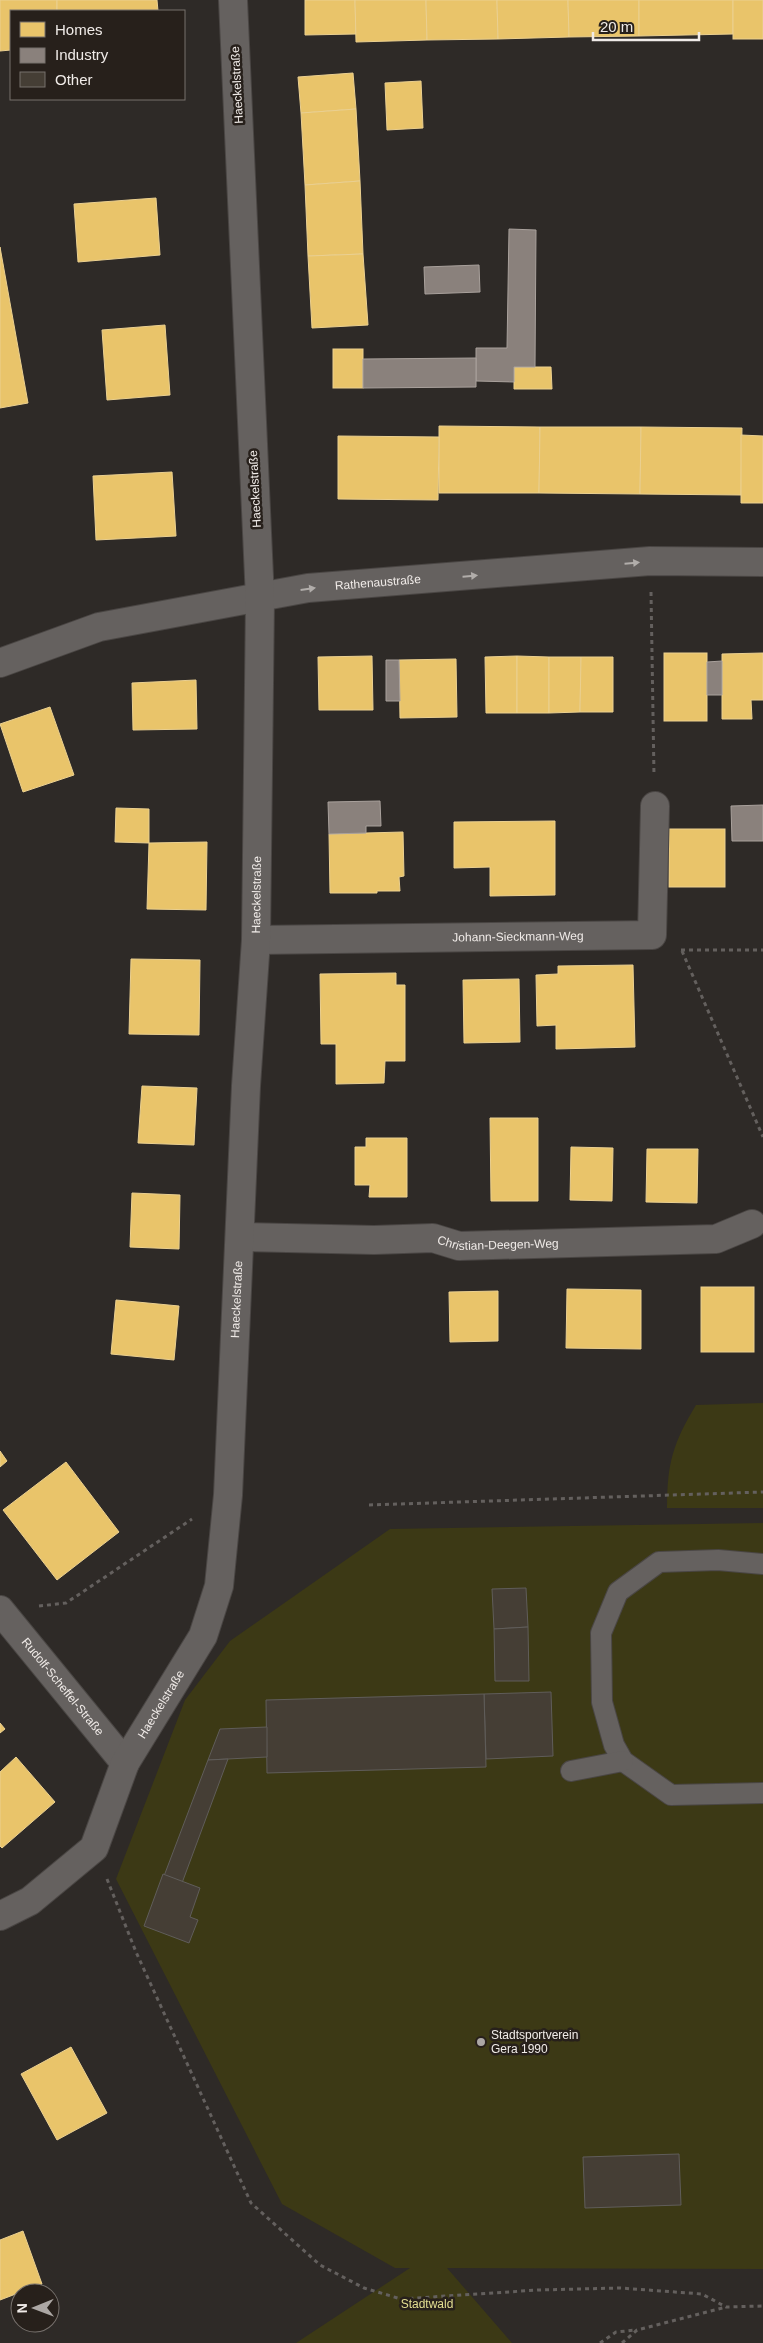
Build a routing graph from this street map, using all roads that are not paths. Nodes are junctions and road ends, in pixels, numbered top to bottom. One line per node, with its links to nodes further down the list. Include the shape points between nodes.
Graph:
1 (233, 0): 3 (street, Haeckelstraße)
2 (763, 562): 3 (street, Rathenaustraße, one-way to 2, via 308,588 650,562)
3 (260, 599): 4 (street, Rathenaustraße, via 99,627); 6 (street, Haeckelstraße)
4 (0, 663)
5 (655, 806): 6 (street, Johann-Sieckmann-Weg, via 652,935)
6 (256, 940): 8 (street, Haeckelstraße)
7 (752, 1224): 8 (street, Christian-Deegen-Weg, via 716,1239 459,1246 433,1238)
8 (240, 1237): 12 (street, Haeckelstraße, via 228,1495 218,1586 203,1636)
9 (763, 1564): 11 (lane, via 718,1560 659,1562 618,1592 601,1633 602,1702 614,1745)
10 (0, 1610): 12 (street, Rudolf-Scheffel-Straße)
11 (623, 1761): 13 (lane); 14 (lane, via 671,1795)
12 (125, 1763): 15 (street, Haeckelstraße, via 94,1848 30,1902)
13 (571, 1771)
14 (763, 1794)
15 (0, 1916)

